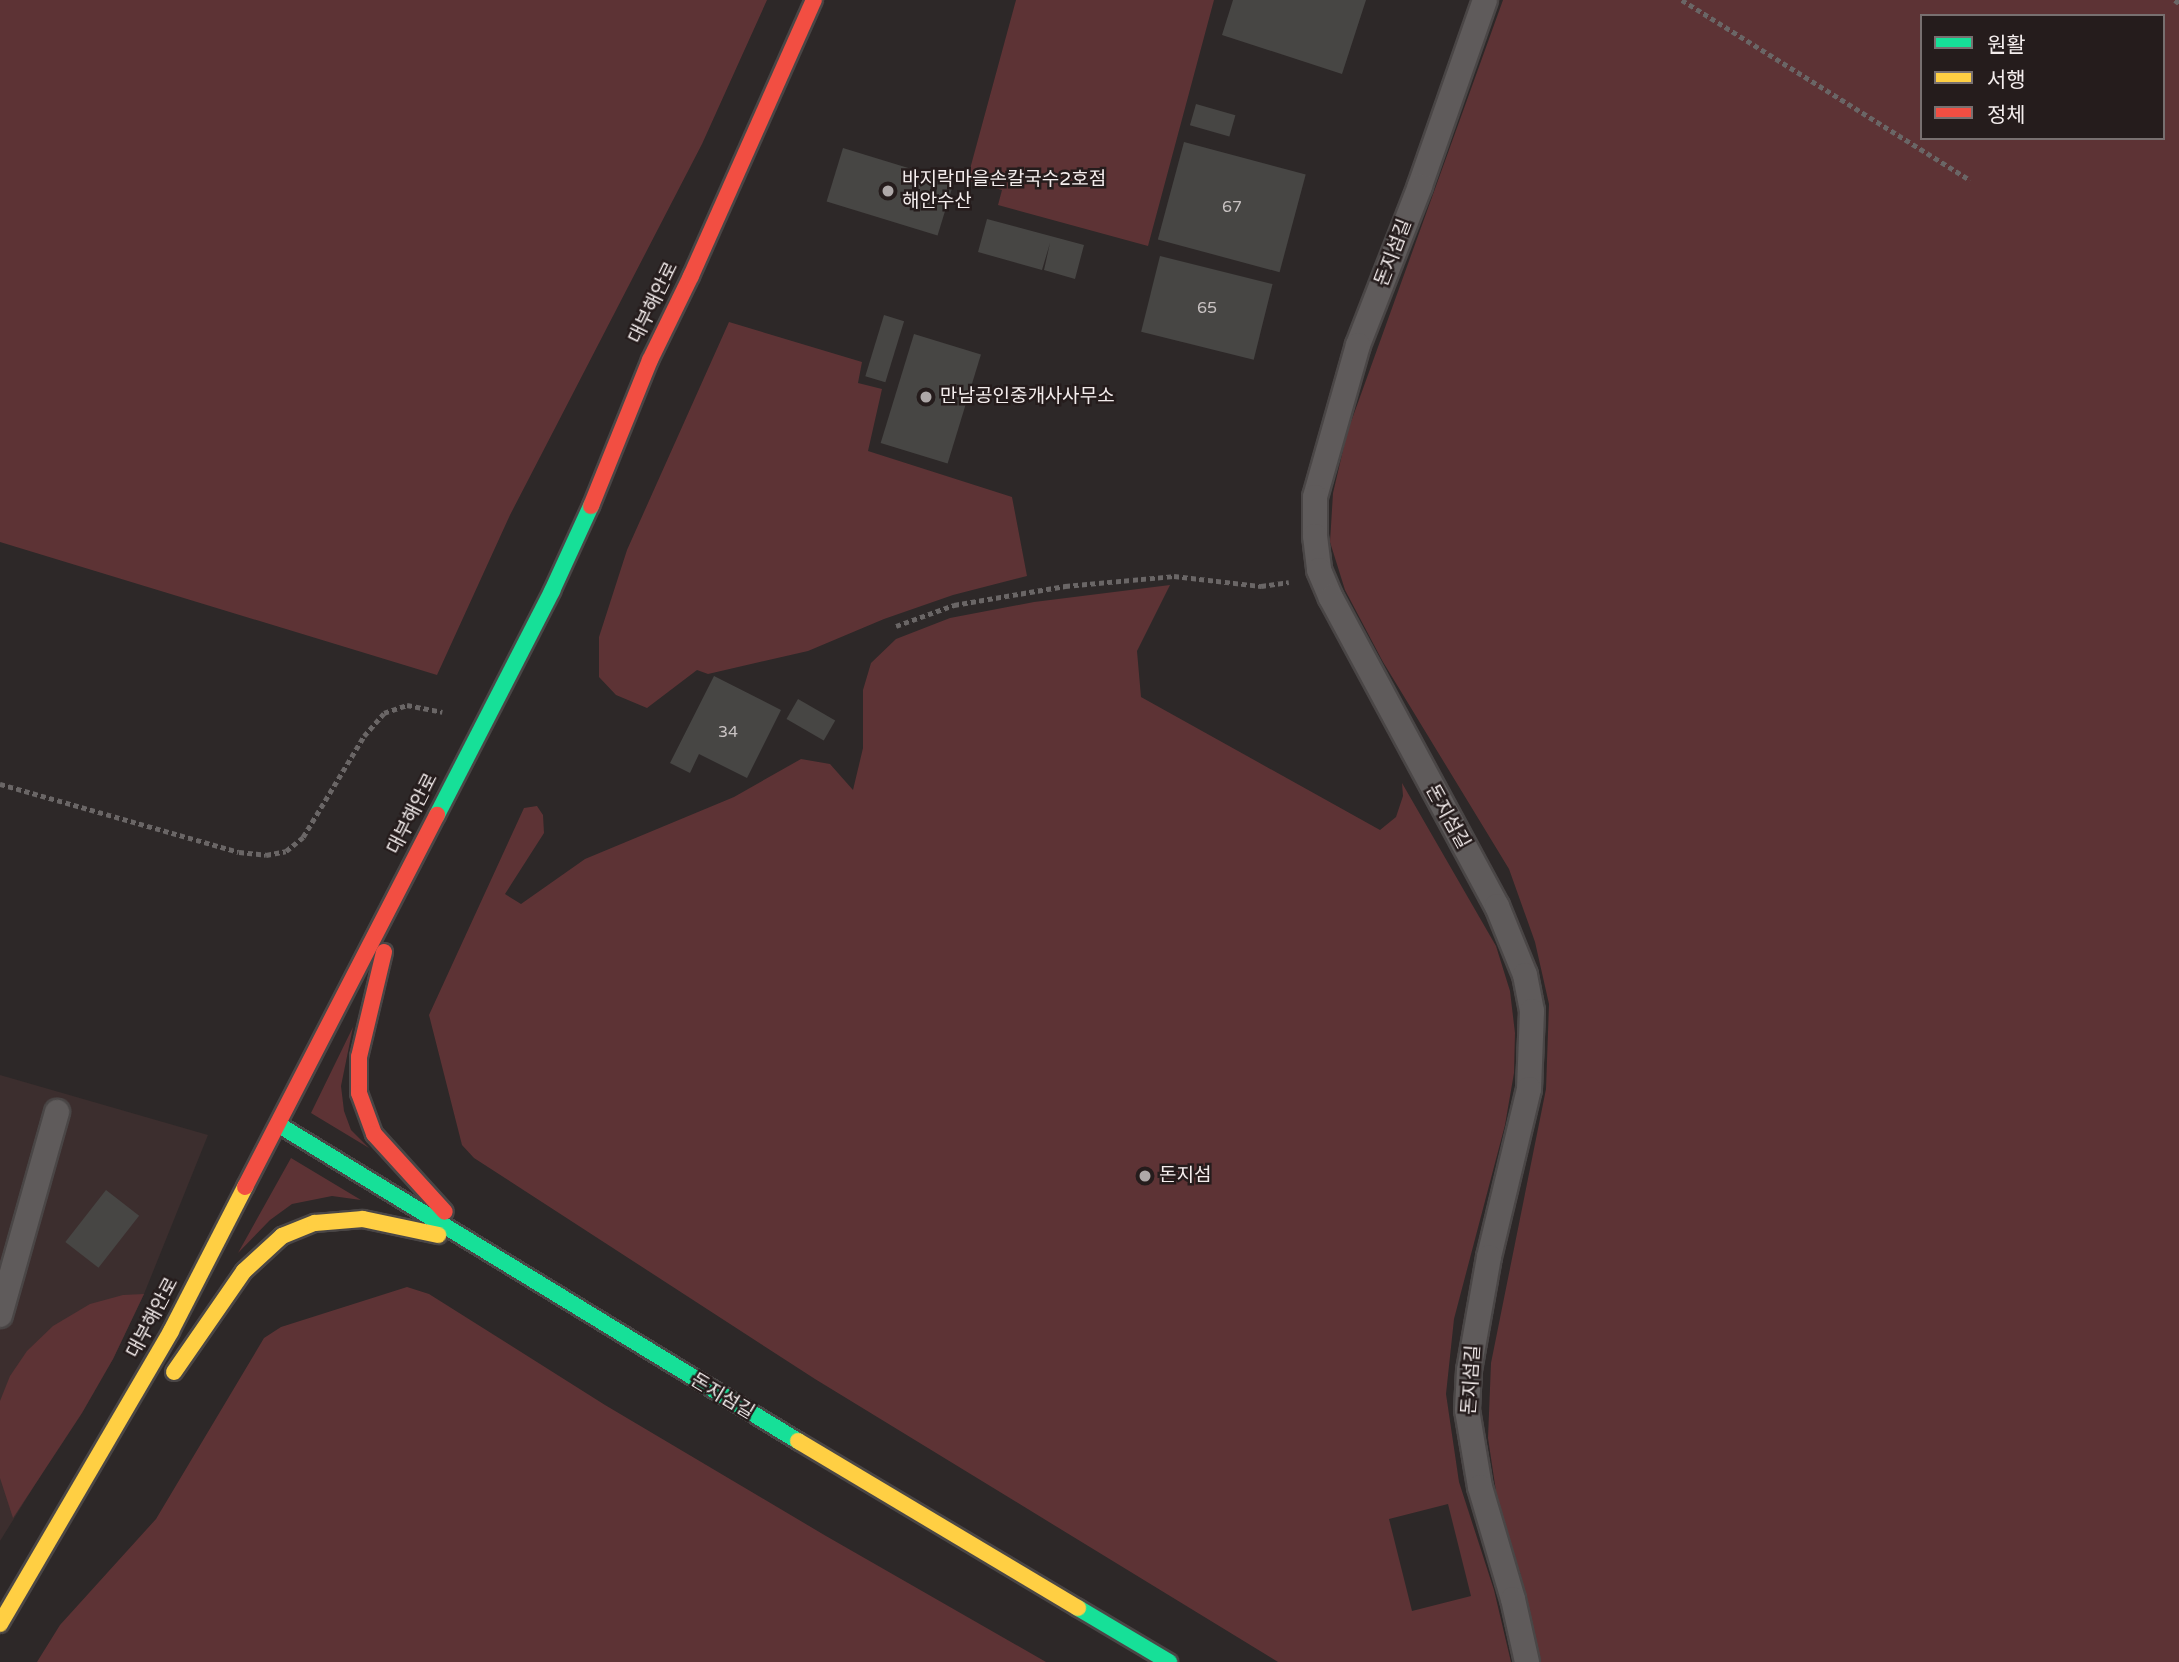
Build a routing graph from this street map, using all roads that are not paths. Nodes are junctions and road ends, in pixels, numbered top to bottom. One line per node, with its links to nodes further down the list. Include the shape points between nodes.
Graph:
1 (814, 0): 3 (street, 대부해안로, via 650,360 562,568)
2 (1485, 0): 13 (lane, 돈지섬길, via 1420,187 1358,345 1315,497 1319,570 1370,675 1497,906 1532,1011 1529,1089 1489,1257 1469,1370 1467,1410 1480,1487)
3 (407, 872): 5 (street, 대부해안로); 6 (street, via 361,1047 359,1093 374,1134)
4 (57, 1112): 7 (lane)
5 (279, 1125): 6 (street, 돈지섬길); 10 (street, 대부해안로, via 134,1398)
6 (468, 1241): 8 (street, via 363,1219 315,1223 282,1236 244,1271); 12 (street, 돈지섬길, via 922,1518)
7 (0, 1315)
8 (162, 1391)
9 (80, 1520): 10 (street)
10 (18, 1589): 11 (street, 대부해안로)
11 (0, 1624)
12 (1169, 1662)
13 (1527, 1662)

